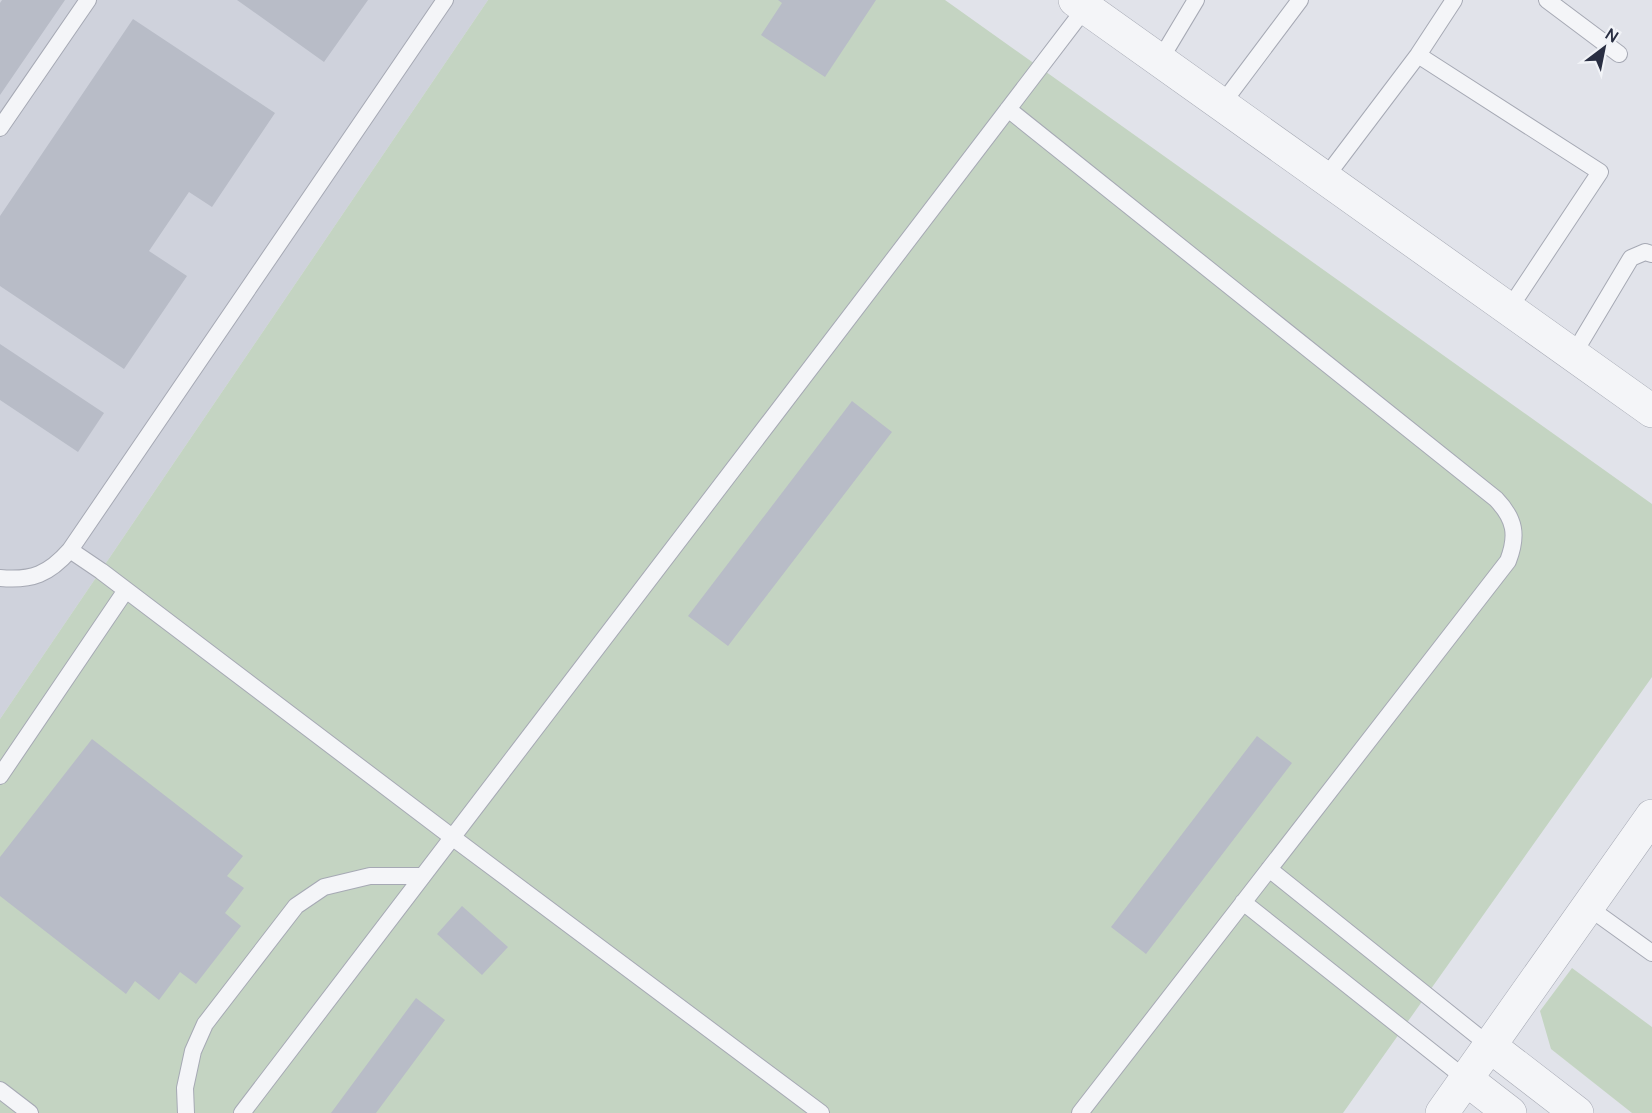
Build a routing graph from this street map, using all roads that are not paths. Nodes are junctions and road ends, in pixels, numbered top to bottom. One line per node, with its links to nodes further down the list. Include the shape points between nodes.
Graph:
1 (88, 0): 13 (lane)
2 (445, 0): 19 (lane)
3 (1196, 0): 10 (lane)
4 (1300, 0): 11 (lane)
5 (1454, 0): 9 (lane)
6 (1546, 0): 8 (lane)
7 (1080, 4): 10 (street); 12 (lane)
8 (1619, 54)
9 (1418, 55): 14 (lane); 16 (lane, via 1600,172)
10 (1160, 60): 11 (street)
11 (1222, 104): 14 (street)
12 (1008, 109): 24 (lane); 25 (lane, via 1496,499 1511,521 1513,548 1508,561)
13 (0, 128)
14 (1325, 178): 16 (street)
15 (1650, 250): 17 (lane, via 1631,258)
16 (1509, 309): 17 (street)
17 (1573, 355): 18 (street)
18 (1652, 411)
19 (70, 550): 20 (lane, via 57,565 40,575 20,580); 21 (lane)
20 (0, 578)
21 (126, 590): 22 (lane); 24 (lane)
22 (0, 777)
23 (1652, 816): 28 (street)
24 (452, 837): 26 (lane); 36 (lane)
25 (1269, 869): 27 (lane); 30 (lane)
26 (423, 876): 34 (lane, via 370,876 324,886 296,906 205,1024 193,1051 185,1088); 35 (lane)
27 (1243, 902): 31 (lane); 37 (lane)
28 (1588, 907): 29 (lane); 30 (street)
29 (1652, 953)
30 (1490, 1047): 31 (street); 40 (street)
31 (1466, 1079): 38 (street); 39 (street)
32 (0, 1090): 33 (lane)
33 (30, 1113)
34 (186, 1113)
35 (242, 1113)
36 (821, 1113)
37 (1080, 1113)
38 (1442, 1113)
39 (1510, 1113)
40 (1577, 1113)

